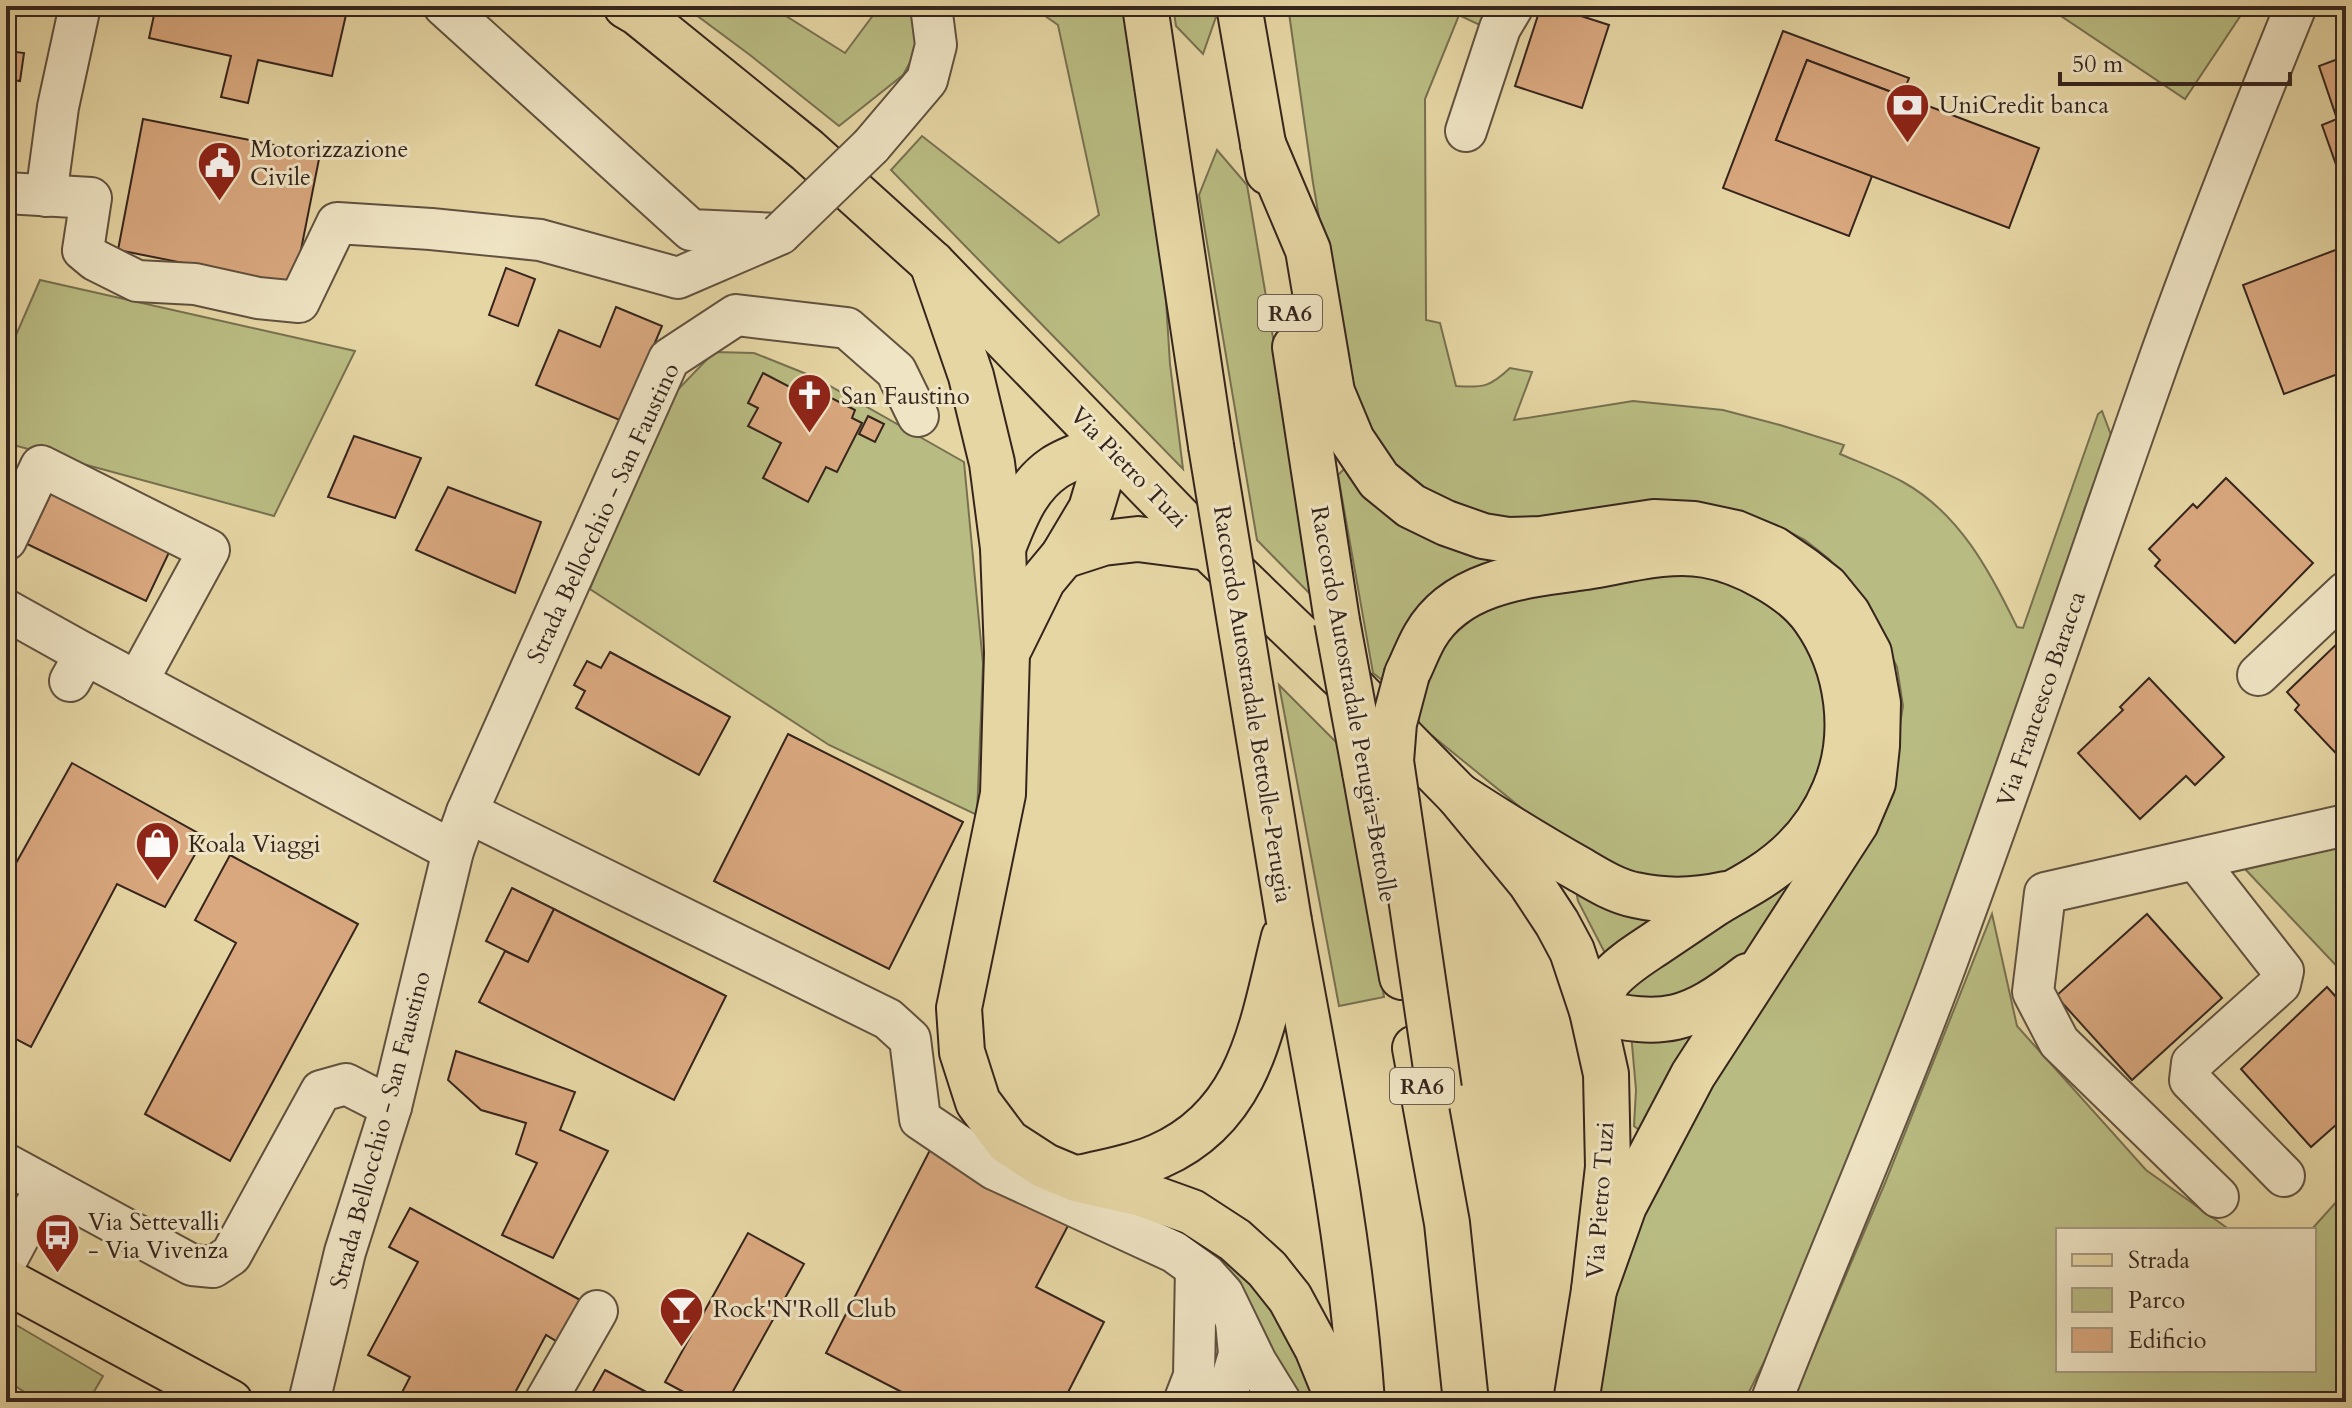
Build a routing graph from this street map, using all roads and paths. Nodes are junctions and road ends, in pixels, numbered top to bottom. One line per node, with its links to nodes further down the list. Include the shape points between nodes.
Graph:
1 (80, 6): 12 (street)
2 (444, 6): 13 (street, via 691,230)
3 (626, 6): 14 (main road, Via Pietro Tuzi, via 807,150)
4 (931, 6): 13 (street, bridge, via 936,45 927,80 871,146)
5 (1145, 6): 32 (main road, Raccordo Autostradale Bettolle-Perugia, bridge)
6 (1239, 6): 10 (main road, Raccordo Autostradale Perugia-Bettolle / RA6)
7 (1513, 6): 9 (street, via 1500,28)
8 (2296, 6): 47 (street, Via Francesco Baracca, via 2162,353 1894,1103)
9 (1466, 131)
10 (1263, 144): 33 (main road, via 1308,250 1332,392 1352,440 1379,480 1411,506 1483,536 1508,540 1654,522 1736,533 1803,569 1848,614 1869,653 1878,703 1873,783 1856,823); 40 (main road, Raccordo Autostradale Perugia-Bettolle / RA6, bridge, via 1337,621)
11 (6, 193): 12 (street)
12 (46, 196): 13 (street, via 91,198 83,250 137,281 195,284 299,302 337,223 540,240 678,278)
13 (780, 234)
14 (932, 263): 16 (main road, Via Pietro Tuzi); 18 (main road, via 971,376 992,463)
15 (918, 416): 27 (street, Strada Bellocchio - San Faustino, via 896,371 847,328 736,315 669,359)
16 (1107, 445): 18 (main road, via 1056,466 1037,481); 19 (main road, Via Pietro Tuzi); 20 (main road, via 1091,509)
17 (6, 540): 25 (street, via 41,466 209,550)
18 (1003, 548): 23 (main road)
19 (1208, 548): 20 (main road, via 1138,539); 26 (main road, Via Pietro Tuzi)
20 (1063, 556): 23 (main road, via 1043,580)
21 (2346, 592): 24 (street)
22 (6, 610): 25 (street, via 78,668)
23 (1007, 653): 38 (main road, via 1003,794 959,1008 962,1052 978,1102 1008,1142)
24 (2258, 675)
25 (137, 682): 29 (street)
26 (1458, 795): 31 (main road, via 1631,895 1690,900); 34 (main road, Via Pietro Tuzi, via 1557,923)
27 (467, 812): 29 (street, Strada Bellocchio - San Faustino); 42 (street, via 888,1019 910,1039 920,1119 994,1169 1174,1252)
28 (2346, 825): 30 (street)
29 (453, 851): 35 (street, Strada Bellocchio - San Faustino)
30 (2196, 860): 36 (street, via 2283,971 2280,984 2192,1063 2190,1080); 39 (street, via 2045,893 2033,992 2059,1042)
31 (1736, 891): 34 (main road, via 1628,963 1610,979); 40 (main road, bridge, via 1798,847 1836,789 1849,718 1846,691 1813,616 1766,578 1724,559 1685,553 1526,575 1487,585 1444,613 1426,634 1407,674 1391,761 1439,1089)
32 (1289, 921): 38 (main road, via 1261,1035 1245,1074 1210,1124 1160,1156); 55 (main road, Raccordo Autostradale Bettolle-Perugia, via 1339,1208)
33 (1768, 959): 34 (main road, via 1707,1006 1677,1018 1625,1019); 44 (main road, via 1657,1142 1624,1206)
34 (1592, 1011): 44 (main road, Via Pietro Tuzi, via 1606,1074 1608,1167)
35 (391, 1107): 37 (street, via 346,1084 321,1091 231,1255 213,1267 192,1265); 50 (street, Strada Bellocchio - San Faustino, via 345,1252)
36 (2284, 1176)
37 (19, 1179): 41 (street)
38 (1076, 1179): 54 (main road, via 1192,1212 1235,1240 1290,1298)
39 (2218, 1197)
40 (1447, 1223): 56 (main road, Raccordo Autostradale Perugia-Bettolle / RA6)
41 (6, 1261)
42 (1196, 1268): 46 (street, via 1223,1294); 52 (street, via 1194,1376)
43 (6, 1281): 49 (main road)
44 (1594, 1290): 57 (main road, Via Pietro Tuzi)
45 (597, 1311): 51 (street)
46 (1236, 1322): 48 (street); 53 (street, via 1239,1354)
47 (1771, 1397)
48 (1281, 1401): 53 (street, via 1251,1393)
49 (230, 1402)
50 (309, 1402)
51 (545, 1402)
52 (1184, 1402)
53 (1227, 1402)
54 (1339, 1402)
55 (1362, 1402)
56 (1466, 1402)
57 (1576, 1402)

